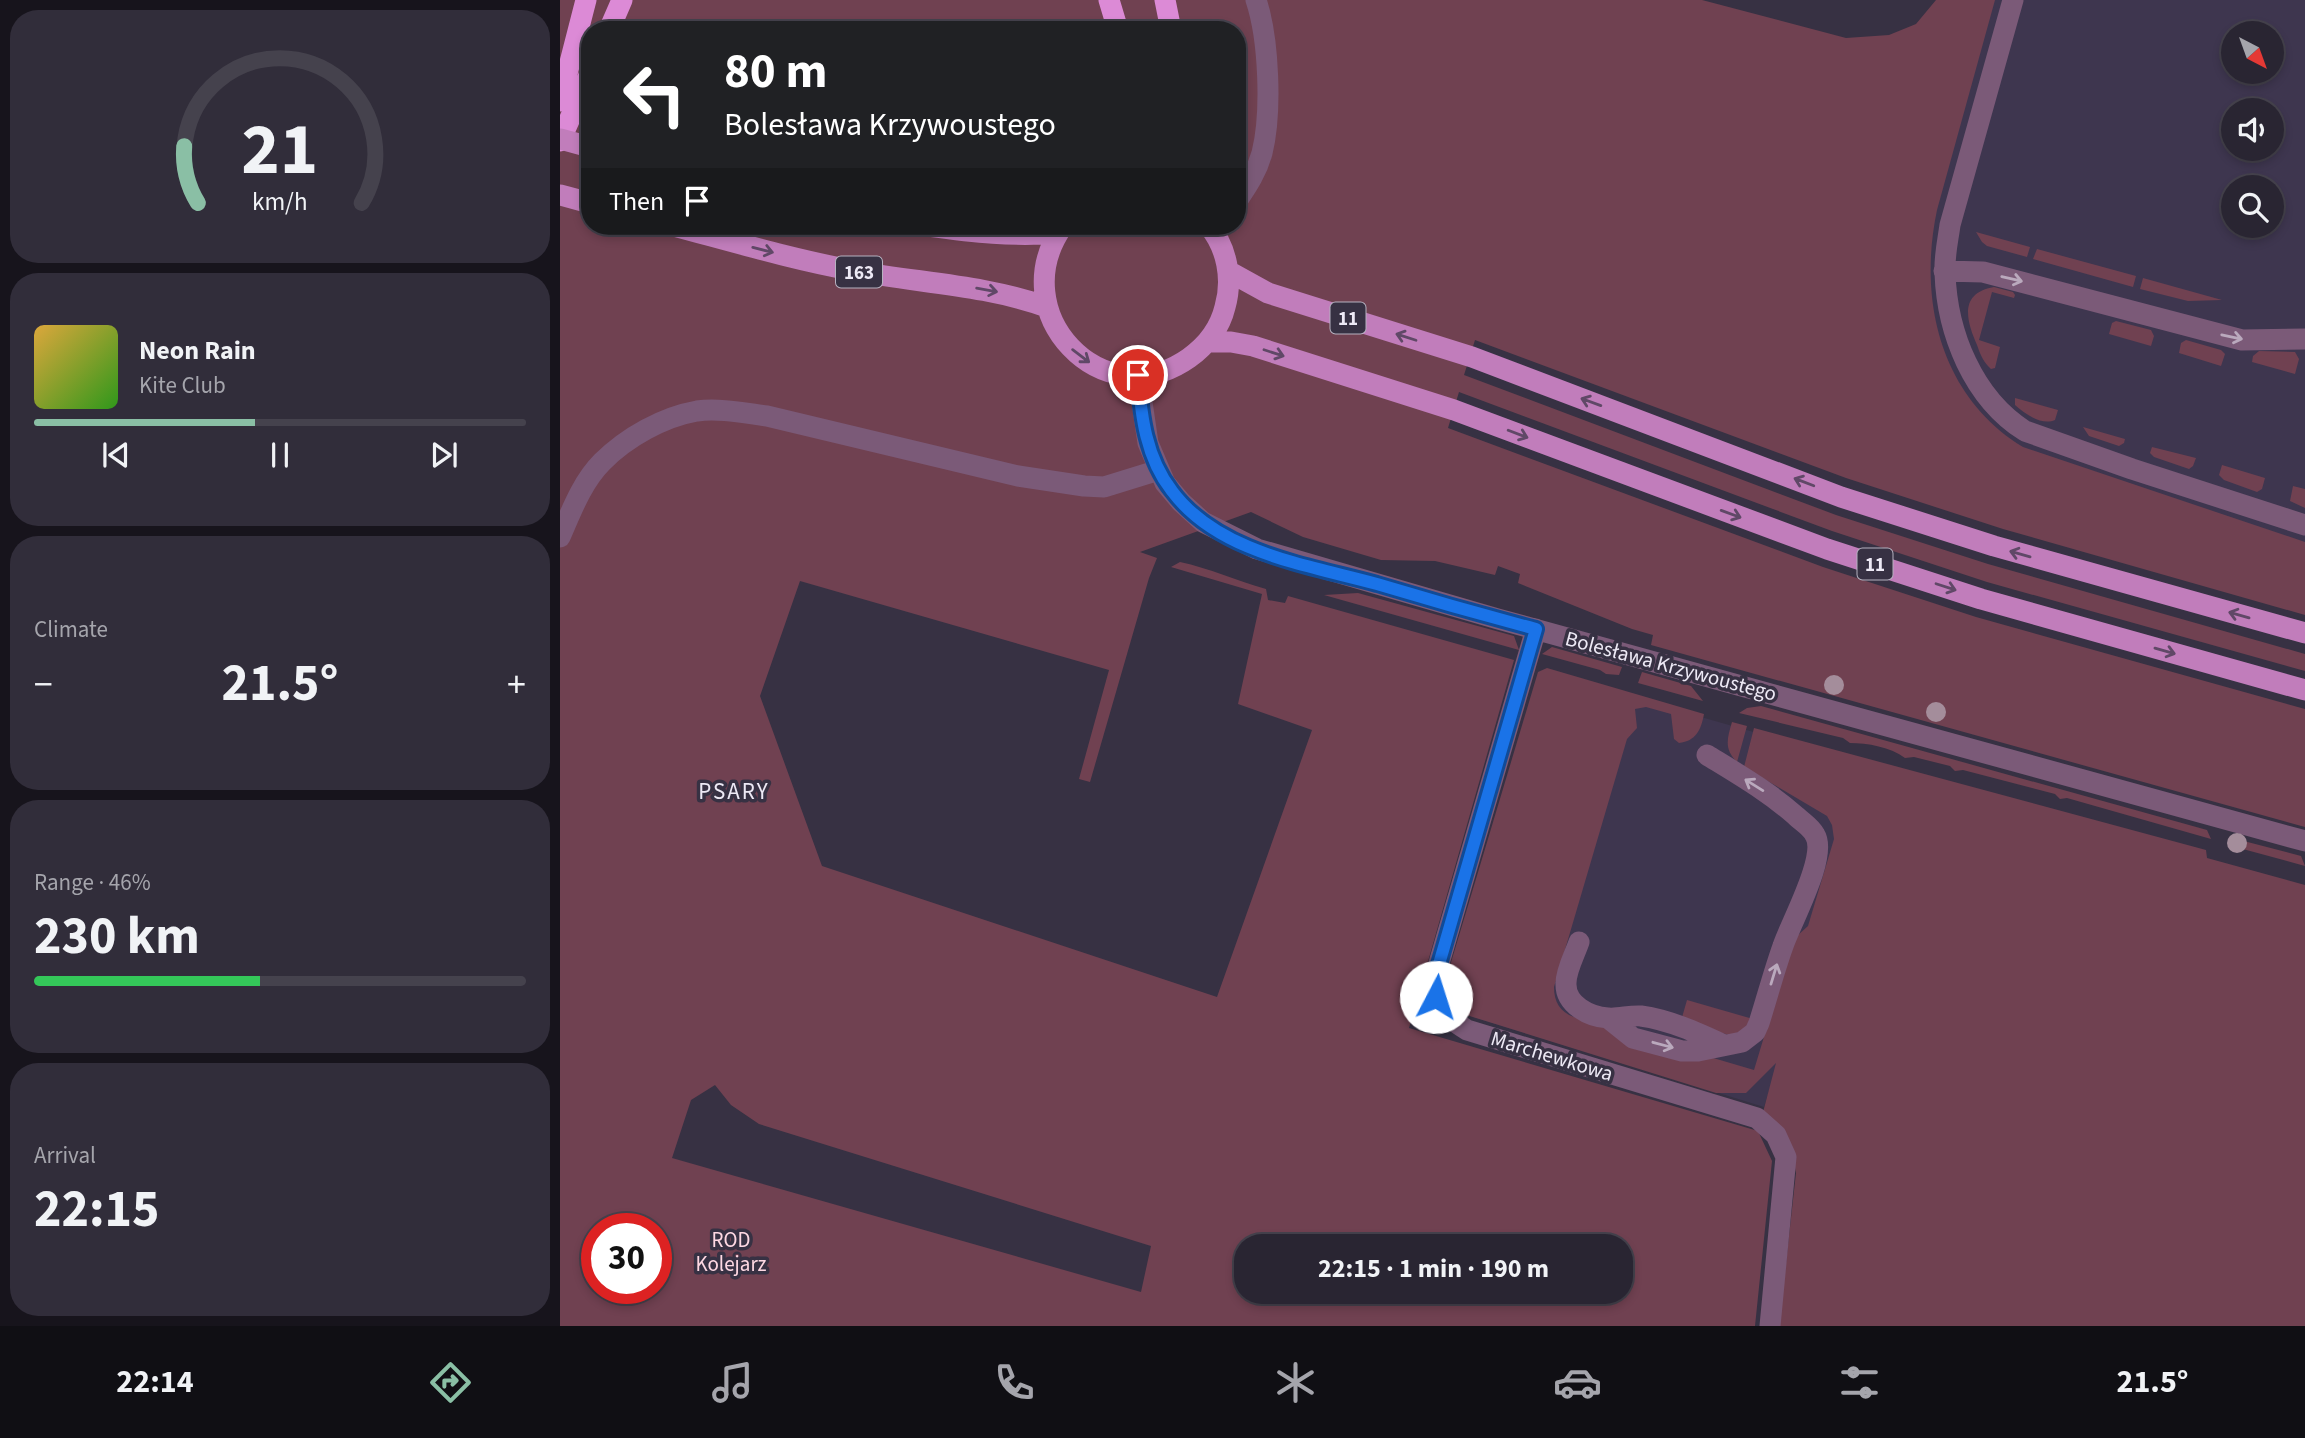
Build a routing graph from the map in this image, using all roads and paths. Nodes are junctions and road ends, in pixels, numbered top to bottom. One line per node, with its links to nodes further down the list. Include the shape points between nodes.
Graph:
1 (586, 0): 11 (highway)
2 (622, 0): 7 (highway)
3 (1109, 0): 8 (highway)
4 (1165, 0): 9 (highway)
5 (1256, 0): 14 (street, via 1268,98 1262,152)
6 (2012, 0): 23 (street, via 1950,225)
7 (613, 21)
8 (1115, 21)
9 (1169, 21)
10 (581, 93): 12 (highway)
11 (560, 101)
12 (560, 140): 13 (main road, bridge)
13 (581, 145)
14 (1246, 188)
15 (560, 195): 16 (main road)
16 (581, 201)
17 (709, 235): 24 (main road, 163, one-way to 24, via 858,272 997,292)
18 (1003, 235): 19 (main road)
19 (1032, 235)
20 (1056, 235): 24 (main road, via 1044,269)
21 (1216, 235): 22 (main road)
22 (1228, 271): 26 (main road, via 1224,310); 32 (main road, 11, one-way to 22, via 1994,546 1841,496 1472,357 1268,293)
23 (1944, 271): 25 (street, one-way to 25, via 1983,272 2242,340); 29 (street, via 1959,344 1982,390 2010,421 2043,438)
24 (1046, 307): 27 (main road, one-way to 27, via 1063,340 1081,357 1102,369)
25 (2305, 339)
26 (1207, 342): 27 (main road, via 1171,368); 33 (main road, 11, one-way to 33, via 1252,346 1454,410 1827,549 1968,594)
27 (1138, 375): 28 (street, Bolesława Krzywoustego, via 1148,443)
28 (1159, 470): 30 (street, via 1112,485 1084,486 1018,476 767,416 697,411 632,437 601,463 578,497); 31 (street, Bolesława Krzywoustego, via 1172,493 1192,513 1241,542 1286,559)
29 (2305, 525)
30 (560, 537)
31 (1536, 629): 35 (street, Bolesława Krzywoustego); 37 (street, Marchewkowa, via 1435,978 1436,997 1447,1017 1466,1030 1757,1118 1776,1135 1786,1157)
32 (2305, 633)
33 (2305, 690)
34 (1707, 755): 36 (street, one-way to 34, via 1566,984 1568,996 1577,1007 1608,1018 1633,1038 1698,1051 1734,1045 1755,1032 1819,846 1816,835 1789,810)
35 (2305, 841)
36 (1579, 942)
37 (1770, 1326)

